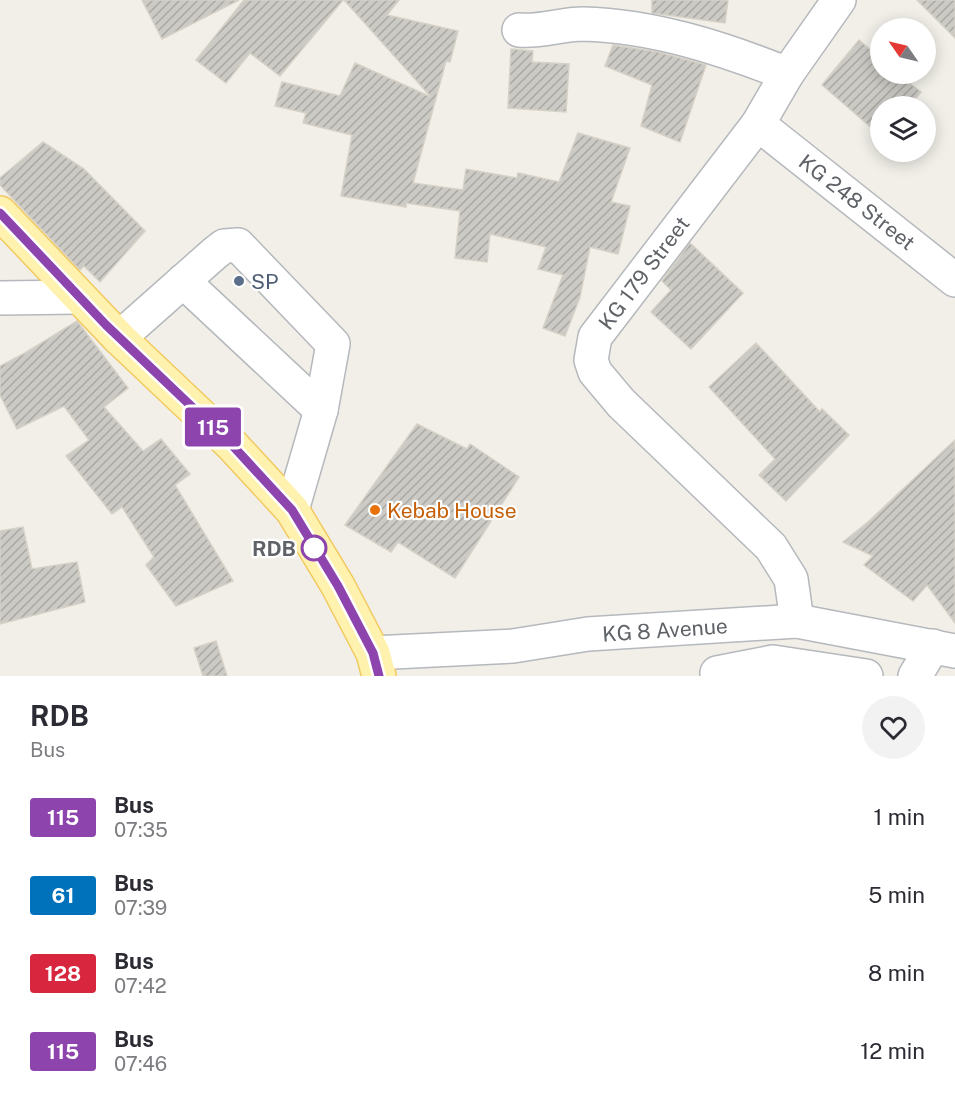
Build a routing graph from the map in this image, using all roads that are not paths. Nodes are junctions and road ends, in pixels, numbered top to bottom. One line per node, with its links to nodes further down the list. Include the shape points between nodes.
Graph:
1 (839, 0): 4 (street, KG 179 Street)
2 (580, 12): 3 (street, via 538,32); 4 (street, via 726,50)
3 (519, 30)
4 (787, 74): 5 (street, KG 179 Street)
5 (758, 124): 7 (street, KG 248 Street); 14 (street, KG 179 Street, via 595,337 591,360 595,372 621,403 771,548 791,579)
6 (0, 213): 9 (main road)
7 (955, 280)
8 (183, 281): 11 (street); 12 (street); 12 (street, via 224,246 238,245 332,340)
9 (79, 297): 10 (street); 11 (main road)
10 (0, 298)
11 (119, 338): 13 (main road, via 232,445)
12 (321, 411): 13 (street)
13 (292, 510): 18 (main road, via 338,586)
14 (797, 621): 15 (street, KG 8 Avenue); 16 (street, KG 8 Avenue)
15 (675, 630): 17 (street, KG 8 Avenue, via 588,634); 19 (street)
16 (944, 649): 22 (street)
17 (450, 651): 18 (street, KG 8 Avenue); 20 (street)
18 (376, 665)
19 (719, 674): 21 (street, via 773,662)
20 (472, 676)
21 (866, 676)
22 (915, 676)

